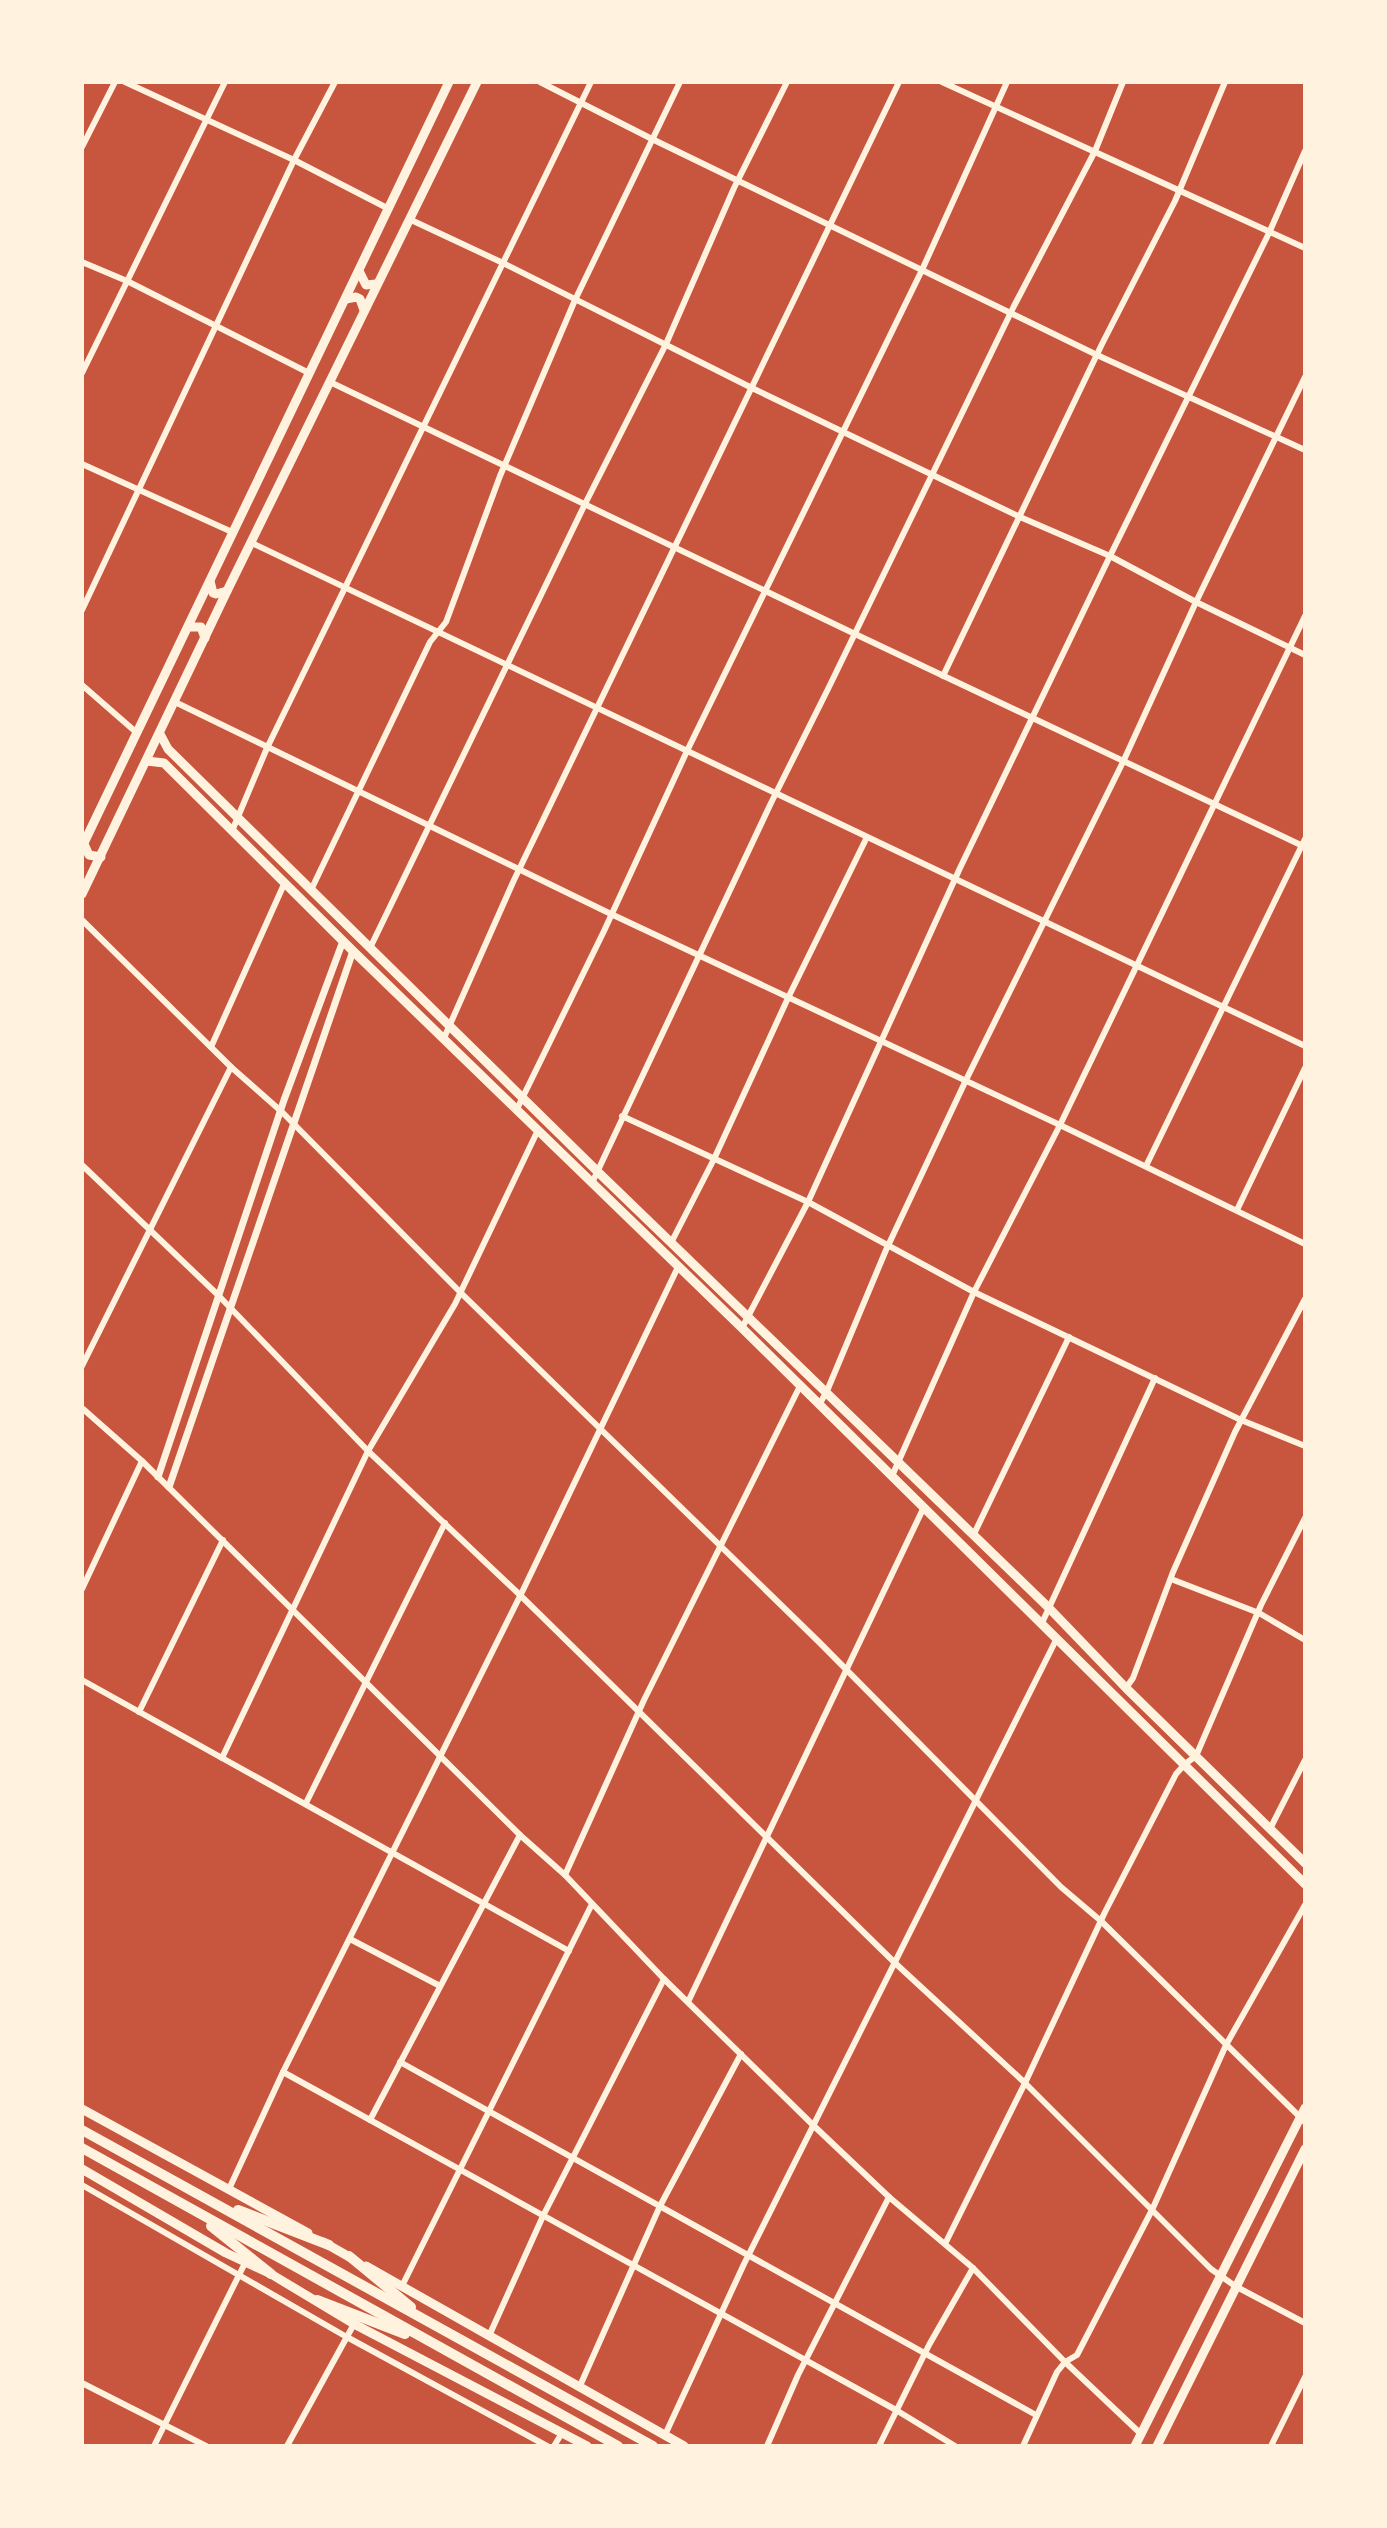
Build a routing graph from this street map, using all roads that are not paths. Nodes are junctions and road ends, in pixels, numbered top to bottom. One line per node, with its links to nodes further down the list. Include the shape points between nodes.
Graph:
1 (114, 82): 20 (street)
2 (125, 82): 18 (street)
3 (225, 82): 18 (street)
4 (335, 82): 23 (street)
5 (449, 82): 26 (main road)
6 (477, 82): 27 (main road)
7 (540, 82): 16 (street)
8 (591, 82): 16 (street)
9 (680, 82): 19 (street)
10 (787, 82): 24 (street)
11 (899, 82): 28 (street)
12 (942, 82): 17 (street)
13 (1007, 82): 17 (street)
14 (1124, 82): 21 (street)
15 (1225, 82): 25 (street)
16 (582, 103): 19 (street); 32 (street)
17 (995, 108): 21 (street); 33 (street)
18 (206, 121): 23 (street); 35 (street)
19 (652, 139): 24 (street); 38 (street)
20 (82, 147)
21 (1095, 151): 25 (street); 40 (street)
22 (1305, 151): 29 (street)
23 (294, 160): 26 (street); 41 (street)
24 (738, 180): 28 (street); 42 (street)
25 (1179, 190): 29 (street); 43 (street)
26 (389, 209): 34 (main road)
27 (409, 219): 32 (street); 36 (main road)
28 (832, 225): 33 (street); 48 (street)
29 (1269, 233): 30 (street); 49 (street)
30 (1305, 248)
31 (82, 262): 35 (street)
32 (503, 263): 38 (street); 50 (street)
33 (922, 270): 40 (street); 51 (street)
34 (359, 271): 36 (main road, via 366,285); 37 (main road)
35 (127, 281): 41 (street); 44 (street)
36 (376, 285): 39 (main road)
37 (346, 299): 39 (main road, via 360,299); 45 (main road)
38 (575, 300): 42 (street); 55 (street)
39 (364, 310): 47 (main road)
40 (1010, 312): 43 (street); 56 (street)
41 (217, 327): 45 (street); 57 (street)
42 (666, 344): 48 (street); 58 (street)
43 (1097, 355): 49 (street); 59 (street)
44 (82, 373)
45 (309, 373): 60 (main road)
46 (1305, 377): 52 (street)
47 (330, 382): 50 (street); 61 (main road)
48 (752, 388): 51 (street); 62 (street)
49 (1187, 398): 52 (street); 63 (street)
50 (425, 427): 55 (street); 65 (street)
51 (844, 430): 56 (street); 67 (street)
52 (1277, 436): 53 (street); 68 (street)
53 (1305, 450)
54 (82, 464): 57 (street)
55 (506, 466): 58 (street); 72 (street)
56 (932, 475): 59 (street); 73 (street)
57 (139, 491): 60 (street); 69 (street)
58 (585, 504): 62 (street); 77 (street)
59 (1020, 517): 63 (street); 78 (street)
60 (232, 532): 64 (main road)
61 (252, 543): 65 (street); 66 (main road)
62 (675, 547): 67 (street); 81 (street)
63 (1110, 556): 68 (street); 82 (street)
64 (210, 581): 66 (main road, via 213,593); 71 (main road)
65 (345, 588): 72 (street); 85 (street)
66 (227, 590): 74 (main road)
67 (765, 590): 73 (street); 86 (street)
68 (1196, 602): 75 (street); 88 (street)
69 (82, 610)
70 (1305, 617): 75 (street)
71 (188, 627): 74 (main road, via 201,627); 83 (main road)
72 (438, 633): 77 (street); 89 (street)
73 (853, 633): 78 (street); 90 (street)
74 (205, 638): 80 (main road)
75 (1290, 648): 76 (street); 91 (street)
76 (1305, 655)
77 (507, 665): 81 (street); 93 (street)
78 (943, 676): 82 (street)
79 (82, 684): 83 (street)
80 (175, 702): 84 (main road); 85 (street)
81 (598, 707): 86 (street); 99 (street)
82 (1033, 718): 88 (street); 100 (street)
83 (137, 733): 97 (main road)
84 (160, 734): 87 (main road); 92 (main road, via 168,749)
85 (267, 748): 89 (street); 92 (street)
86 (687, 751): 90 (street); 104 (street)
87 (147, 761): 94 (main road, via 164,764); 98 (main road)
88 (1123, 761): 91 (street); 106 (street)
89 (359, 791): 93 (street); 102 (street)
90 (776, 792): 95 (street); 110 (street)
91 (1214, 804): 96 (street); 111 (street)
92 (239, 818): 94 (street); 102 (main road)
93 (429, 826): 99 (street); 108 (street)
94 (232, 831): 101 (main road)
95 (867, 836): 100 (street); 112 (street)
96 (1304, 843): 113 (street)
97 (83, 846): 98 (main road, via 89,855)
98 (102, 857): 103 (main road)
99 (520, 870): 104 (street); 114 (street)
100 (956, 878): 106 (street); 116 (street)
101 (285, 882): 107 (main road); 118 (street)
102 (311, 890): 108 (main road)
103 (82, 893)
104 (611, 914): 110 (street); 122 (street)
105 (82, 920): 118 (street)
106 (1045, 922): 111 (street); 121 (street)
107 (343, 941): 109 (main road); 124 (street)
108 (370, 948): 114 (main road)
109 (353, 951): 115 (main road); 126 (street)
110 (699, 956): 112 (street); 125 (street)
111 (1136, 965): 113 (street); 127 (street)
112 (788, 998): 116 (street); 129 (street)
113 (1225, 1007): 117 (street); 131 (street)
114 (449, 1025): 115 (street); 122 (main road)
115 (444, 1038): 123 (main road)
116 (881, 1040): 121 (street); 134 (street)
117 (1305, 1046)
118 (211, 1047): 119 (street)
119 (231, 1067): 124 (street); 136 (street)
120 (1305, 1068): 135 (street)
121 (966, 1080): 127 (street); 139 (street)
122 (523, 1097): 123 (street); 132 (main road)
123 (517, 1109): 128 (main road)
124 (282, 1112): 126 (street); 143 (street)
125 (622, 1116): 129 (street); 132 (street)
126 (293, 1125): 142 (street); 145 (street)
127 (1060, 1125): 131 (street); 141 (street)
128 (538, 1130): 133 (main road); 142 (street)
129 (714, 1159): 134 (street); 137 (street)
130 (82, 1165): 136 (street)
131 (1146, 1166): 135 (street)
132 (597, 1171): 133 (street); 137 (main road)
133 (593, 1183): 140 (main road)
134 (808, 1202): 139 (street); 146 (street)
135 (1237, 1210): 138 (street)
136 (150, 1229): 143 (street); 149 (street)
137 (671, 1243): 146 (main road)
138 (1305, 1244)
139 (889, 1245): 141 (street); 152 (street)
140 (678, 1267): 147 (main road); 156 (street)
141 (974, 1292): 148 (street); 160 (street)
142 (461, 1293): 156 (street); 158 (street)
143 (218, 1296): 145 (street); 162 (street)
144 (1305, 1300): 155 (street)
145 (230, 1308): 158 (street); 163 (street)
146 (749, 1316): 147 (street); 152 (main road)
147 (741, 1328): 151 (main road)
148 (1069, 1337): 150 (street); 167 (street)
149 (82, 1366)
150 (1155, 1378): 155 (street); 174 (street)
151 (800, 1386): 153 (main road); 169 (street)
152 (827, 1391): 153 (street); 160 (main road)
153 (819, 1405): 161 (main road)
154 (82, 1408): 159 (street)
155 (1241, 1420): 157 (street); 170 (street)
156 (600, 1428): 169 (street); 172 (street)
157 (1305, 1446)
158 (368, 1451): 166 (street); 173 (street)
159 (142, 1461): 162 (street); 171 (street)
160 (899, 1463): 161 (street); 167 (main road)
161 (892, 1476): 164 (main road)
162 (158, 1477): 163 (street)
163 (169, 1487): 168 (street)
164 (923, 1508): 176 (main road); 179 (street)
165 (1305, 1518): 175 (street)
166 (445, 1523): 172 (street); 181 (street)
167 (973, 1536): 174 (main road)
168 (222, 1540): 173 (street); 183 (street)
169 (721, 1546): 179 (street); 184 (street)
170 (1171, 1579): 175 (street); 182 (street)
171 (82, 1589)
172 (520, 1595): 184 (street); 185 (street)
173 (292, 1608): 181 (street); 187 (street)
174 (1049, 1608): 176 (street); 182 (main road)
175 (1259, 1613): 178 (street); 186 (street)
176 (1042, 1623): 177 (main road)
177 (1057, 1638): 189 (main road); 190 (street)
178 (1305, 1640)
179 (846, 1670): 190 (street); 194 (street)
180 (82, 1680): 183 (street)
181 (365, 1681): 185 (street); 191 (street)
182 (1126, 1688): 186 (main road)
183 (139, 1712): 187 (street)
184 (638, 1713): 194 (street); 197 (street)
185 (441, 1755): 193 (street); 195 (street)
186 (1196, 1756): 189 (street); 192 (main road)
187 (222, 1758): 191 (street)
188 (1305, 1760): 192 (street)
189 (1185, 1763): 198 (main road); 202 (street)
190 (975, 1800): 202 (street); 205 (street)
191 (306, 1803): 195 (street)
192 (1270, 1829): 196 (main road)
193 (520, 1835): 197 (street); 199 (street)
194 (765, 1837): 205 (street); 208 (street)
195 (393, 1853): 199 (street); 203 (street)
196 (1305, 1863)
197 (565, 1875): 200 (street)
198 (1305, 1884)
199 (485, 1902): 204 (street); 207 (street)
200 (592, 1904): 204 (street); 206 (street)
201 (1305, 1905): 209 (street)
202 (1101, 1921): 209 (street); 213 (street)
203 (350, 1939): 207 (street); 212 (street)
204 (569, 1951): 216 (street)
205 (894, 1962): 213 (street); 219 (street)
206 (664, 1979): 208 (street); 223 (street)
207 (440, 1986): 211 (street)
208 (688, 2002): 210 (street)
209 (1226, 2045): 218 (street); 232 (street)
210 (741, 2054): 219 (street); 230 (street)
211 (400, 2062): 216 (street); 217 (street)
212 (283, 2072): 217 (street); 227 (street)
213 (1025, 2083): 232 (street); 234 (street)
214 (1305, 2108): 218 (main road)
215 (82, 2109): 227 (main road)
216 (488, 2111): 223 (street); 224 (street)
217 (370, 2120): 224 (street)
218 (1302, 2120): 243 (main road)
219 (814, 2126): 229 (street); 237 (street)
220 (82, 2130): 228 (highway)
221 (82, 2148): 231 (highway)
222 (1305, 2149): 245 (main road)
223 (572, 2158): 230 (street); 233 (street)
224 (460, 2169): 233 (street); 244 (street)
225 (83, 2171): 238 (main road)
226 (82, 2185): 242 (street)
227 (229, 2189): 235 (main road)
228 (203, 2196): 235 (highway); 249 (highway)
229 (889, 2197): 234 (street); 247 (street)
230 (660, 2206): 237 (street); 239 (street)
231 (186, 2207): 241 (highway); 254 (highway)
232 (1152, 2210): 243 (street); 257 (street, via 1077,2355)
233 (543, 2216): 239 (street); 253 (street)
234 (945, 2244): 240 (street)
235 (329, 2245): 236 (main road)
236 (349, 2256): 244 (main road); 249 (highway)
237 (749, 2256): 247 (street); 248 (street)
238 (245, 2263): 241 (main road); 242 (street)
239 (634, 2267): 248 (street); 260 (street)
240 (973, 2268): 255 (street); 257 (street)
241 (271, 2274): 246 (main road)
242 (239, 2275): 252 (street); 263 (street)
243 (1221, 2276): 245 (street); 265 (main road)
244 (402, 2286): 253 (main road)
245 (1235, 2286): 250 (street); 281 (main road)
246 (317, 2300): 251 (main road); 254 (highway)
247 (835, 2303): 255 (street); 256 (street)
248 (721, 2314): 256 (street); 266 (street)
249 (431, 2323): 274 (highway)
250 (1305, 2323)
251 (354, 2324): 252 (street); 264 (main road)
252 (345, 2336): 269 (street); 270 (street)
253 (489, 2336): 260 (main road)
254 (432, 2344): 273 (highway)
255 (925, 2354): 261 (street); 262 (street)
256 (805, 2360): 261 (street); 276 (street)
257 (1065, 2362): 262 (street); 265 (street)
258 (1305, 2377): 282 (street)
259 (82, 2383): 263 (street)
260 (579, 2388): 266 (main road)
261 (896, 2410): 277 (street); 278 (street)
262 (1036, 2415): 279 (street)
263 (164, 2425): 267 (street); 268 (street)
264 (562, 2433): 271 (street); 272 (main road)
265 (1141, 2434): 280 (main road)
266 (665, 2435): 275 (main road)
267 (154, 2446)
268 (206, 2446)
269 (287, 2446)
270 (547, 2446)
271 (554, 2446)
272 (587, 2446)
273 (618, 2446)
274 (653, 2446)
275 (684, 2446)
276 (767, 2446)
277 (879, 2446)
278 (955, 2446)
279 (1023, 2446)
280 (1135, 2446)
281 (1157, 2446)
282 (1271, 2446)

